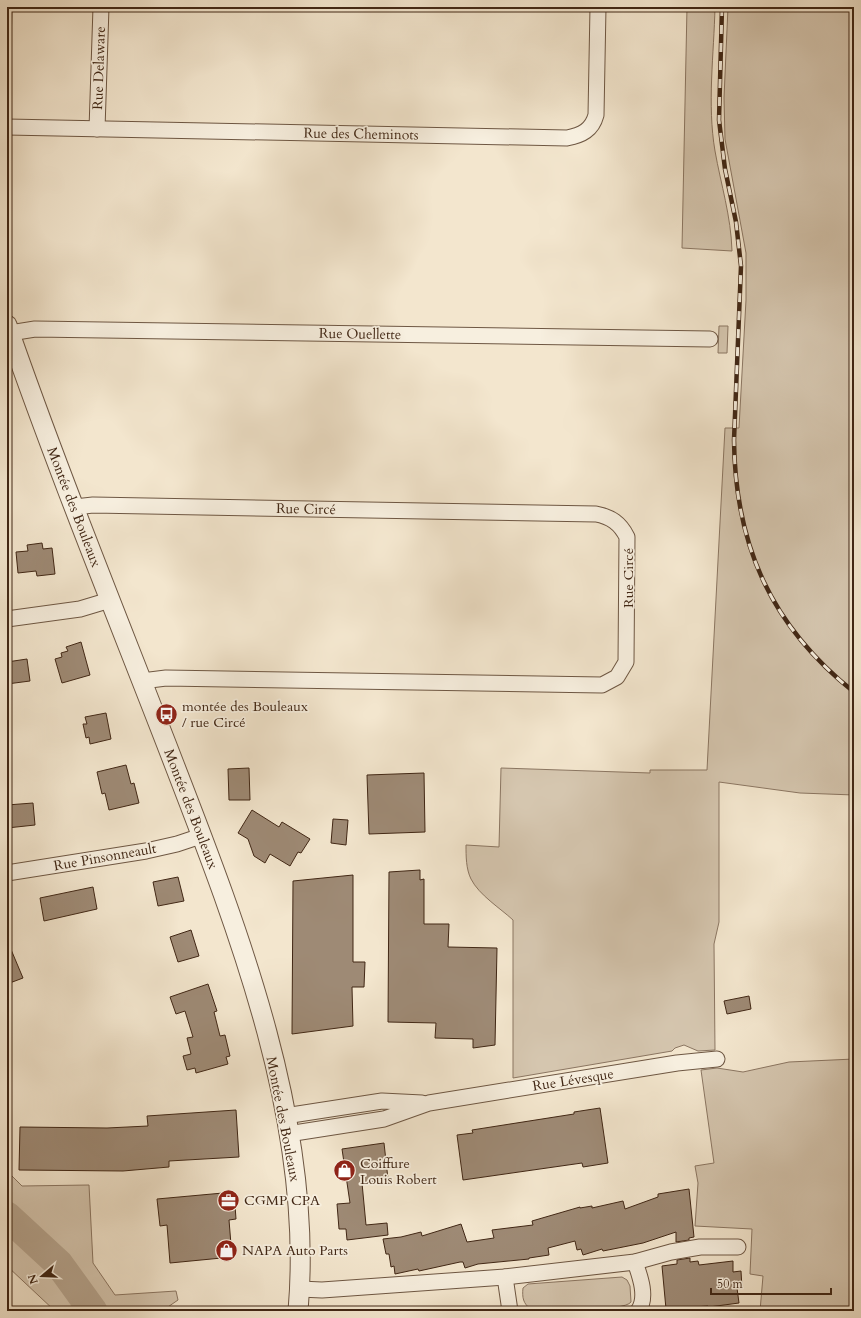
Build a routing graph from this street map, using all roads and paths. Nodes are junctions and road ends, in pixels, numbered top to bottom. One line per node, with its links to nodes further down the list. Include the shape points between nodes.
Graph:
1 (101, 7): 4 (street, Rue Delaware)
2 (598, 7): 4 (street, Rue des Cheminots, via 596,115 591,127 576,136)
3 (7, 127): 4 (street, Rue des Cheminots)
4 (97, 129)
5 (8, 329): 6 (street, Rue Ouellette); 7 (street, Montée des Bouleaux)
6 (710, 338)
7 (74, 507): 8 (street, Montée des Bouleaux); 10 (street, Rue Circé, via 102,505 596,514 612,518 619,523 627,537 626,662 617,677 602,685 166,678)
8 (110, 600): 9 (street, via 80,609); 10 (street, Montée des Bouleaux)
9 (7, 619)
10 (142, 681): 11 (street, Montée des Bouleaux)
11 (201, 836): 12 (street, Rue Pinsonneault, via 146,851); 14 (street, Montée des Bouleaux, via 248,968 268,1039)
12 (7, 873)
13 (717, 1059): 14 (street, Rue Lévesque, via 677,1063 429,1103 382,1101)
14 (286, 1125): 18 (street, Montée des Bouleaux, via 299,1211)
15 (738, 1247): 16 (street, via 686,1249)
16 (635, 1262): 17 (street); 21 (street, via 643,1300)
17 (505, 1277): 18 (street, via 322,1290); 20 (street)
18 (300, 1289): 19 (street, Montée des Bouleaux)
19 (298, 1311)
20 (510, 1311)
21 (638, 1311)

